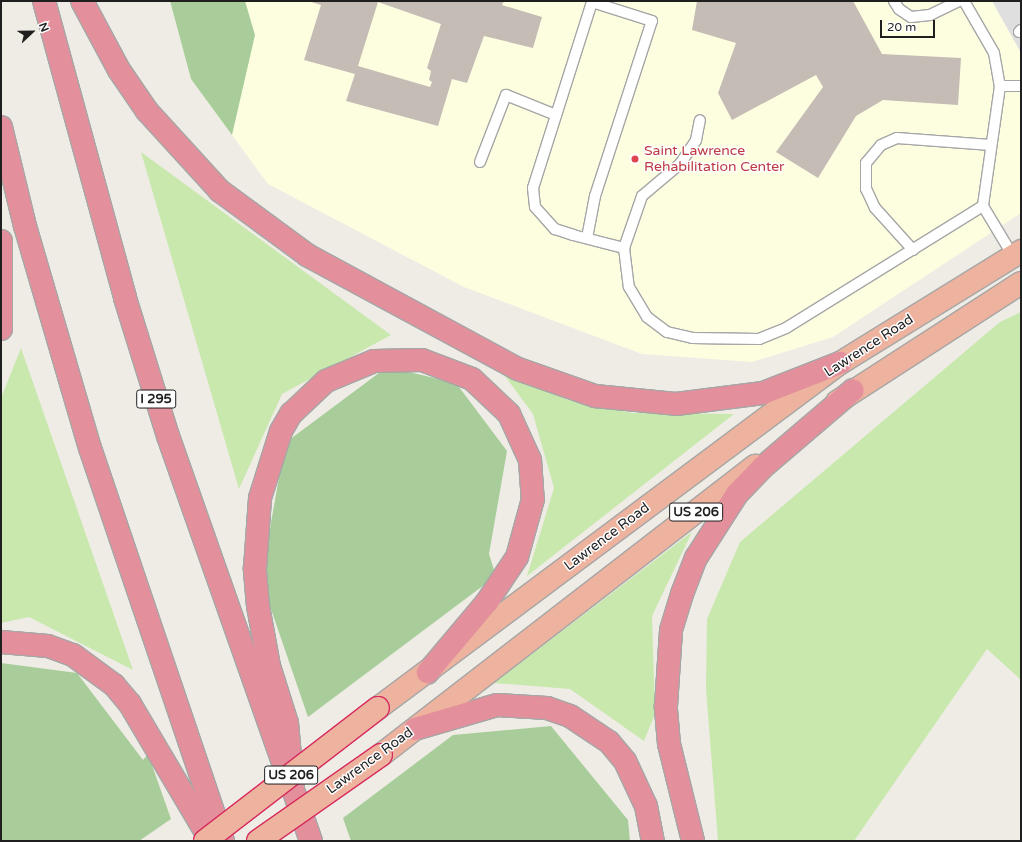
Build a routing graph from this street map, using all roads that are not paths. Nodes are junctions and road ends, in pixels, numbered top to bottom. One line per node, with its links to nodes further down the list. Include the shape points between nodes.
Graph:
1 (44, 1): 26 (highway, I 295, via 125,298 168,436)
2 (82, 1): 21 (highway, via 119,70 147,111 220,191 307,255 518,369 595,396 676,404 763,393)
3 (894, 1): 4 (lane, via 899,10 911,17 930,15)
4 (959, 1)
5 (964, 1): 6 (lane, via 994,53)
6 (1000, 86): 7 (lane); 11 (lane)
7 (1021, 86)
8 (556, 115): 12 (lane, via 506,96); 14 (lane, via 533,188 535,206 555,229); 14 (lane, via 592,2 652,20 595,196)
9 (700, 120): 16 (lane, via 696,140 680,164 642,196)
10 (1, 127): 29 (highway, via 25,226 90,448)
11 (991, 145): 13 (lane); 17 (lane, via 897,138 881,145 866,163 866,190 874,208)
12 (480, 162)
13 (982, 206): 17 (lane); 18 (lane)
14 (587, 238): 16 (lane)
15 (1, 241): 20 (highway)
16 (624, 248): 17 (lane, via 629,287 647,317 667,332 722,340 759,339 786,328)
17 (913, 250)
18 (1017, 253): 21 (highway, Lawrence Road / US 206)
19 (1021, 283): 22 (highway, Lawrence Road / US 206)
20 (1, 329)
21 (840, 363): 24 (highway, Lawrence Road / US 206)
22 (853, 390): 25 (highway, Lawrence Road / US 206); 33 (highway, via 763,467 737,494 707,538 682,594 670,638 666,706 669,744)
23 (1, 642): 28 (highway, via 48,646 73,655 114,685 130,704)
24 (428, 672): 26 (highway, via 487,602 517,557 533,499 530,460 509,414 472,379 449,367 422,360 374,361 326,380 292,414 276,444 260,498 254,568 258,606 270,666 287,723); 27 (highway, Lawrence Road / US 206, bridge)
25 (415, 729): 30 (highway, Lawrence Road / US 206, bridge); 32 (highway, via 497,706 522,705 570,716 609,742 625,761 646,806)
26 (293, 790): 31 (highway, I 295)
27 (205, 841)
28 (211, 841)
29 (223, 841)
30 (258, 841)
31 (311, 841)
32 (654, 841)
33 (693, 841)

